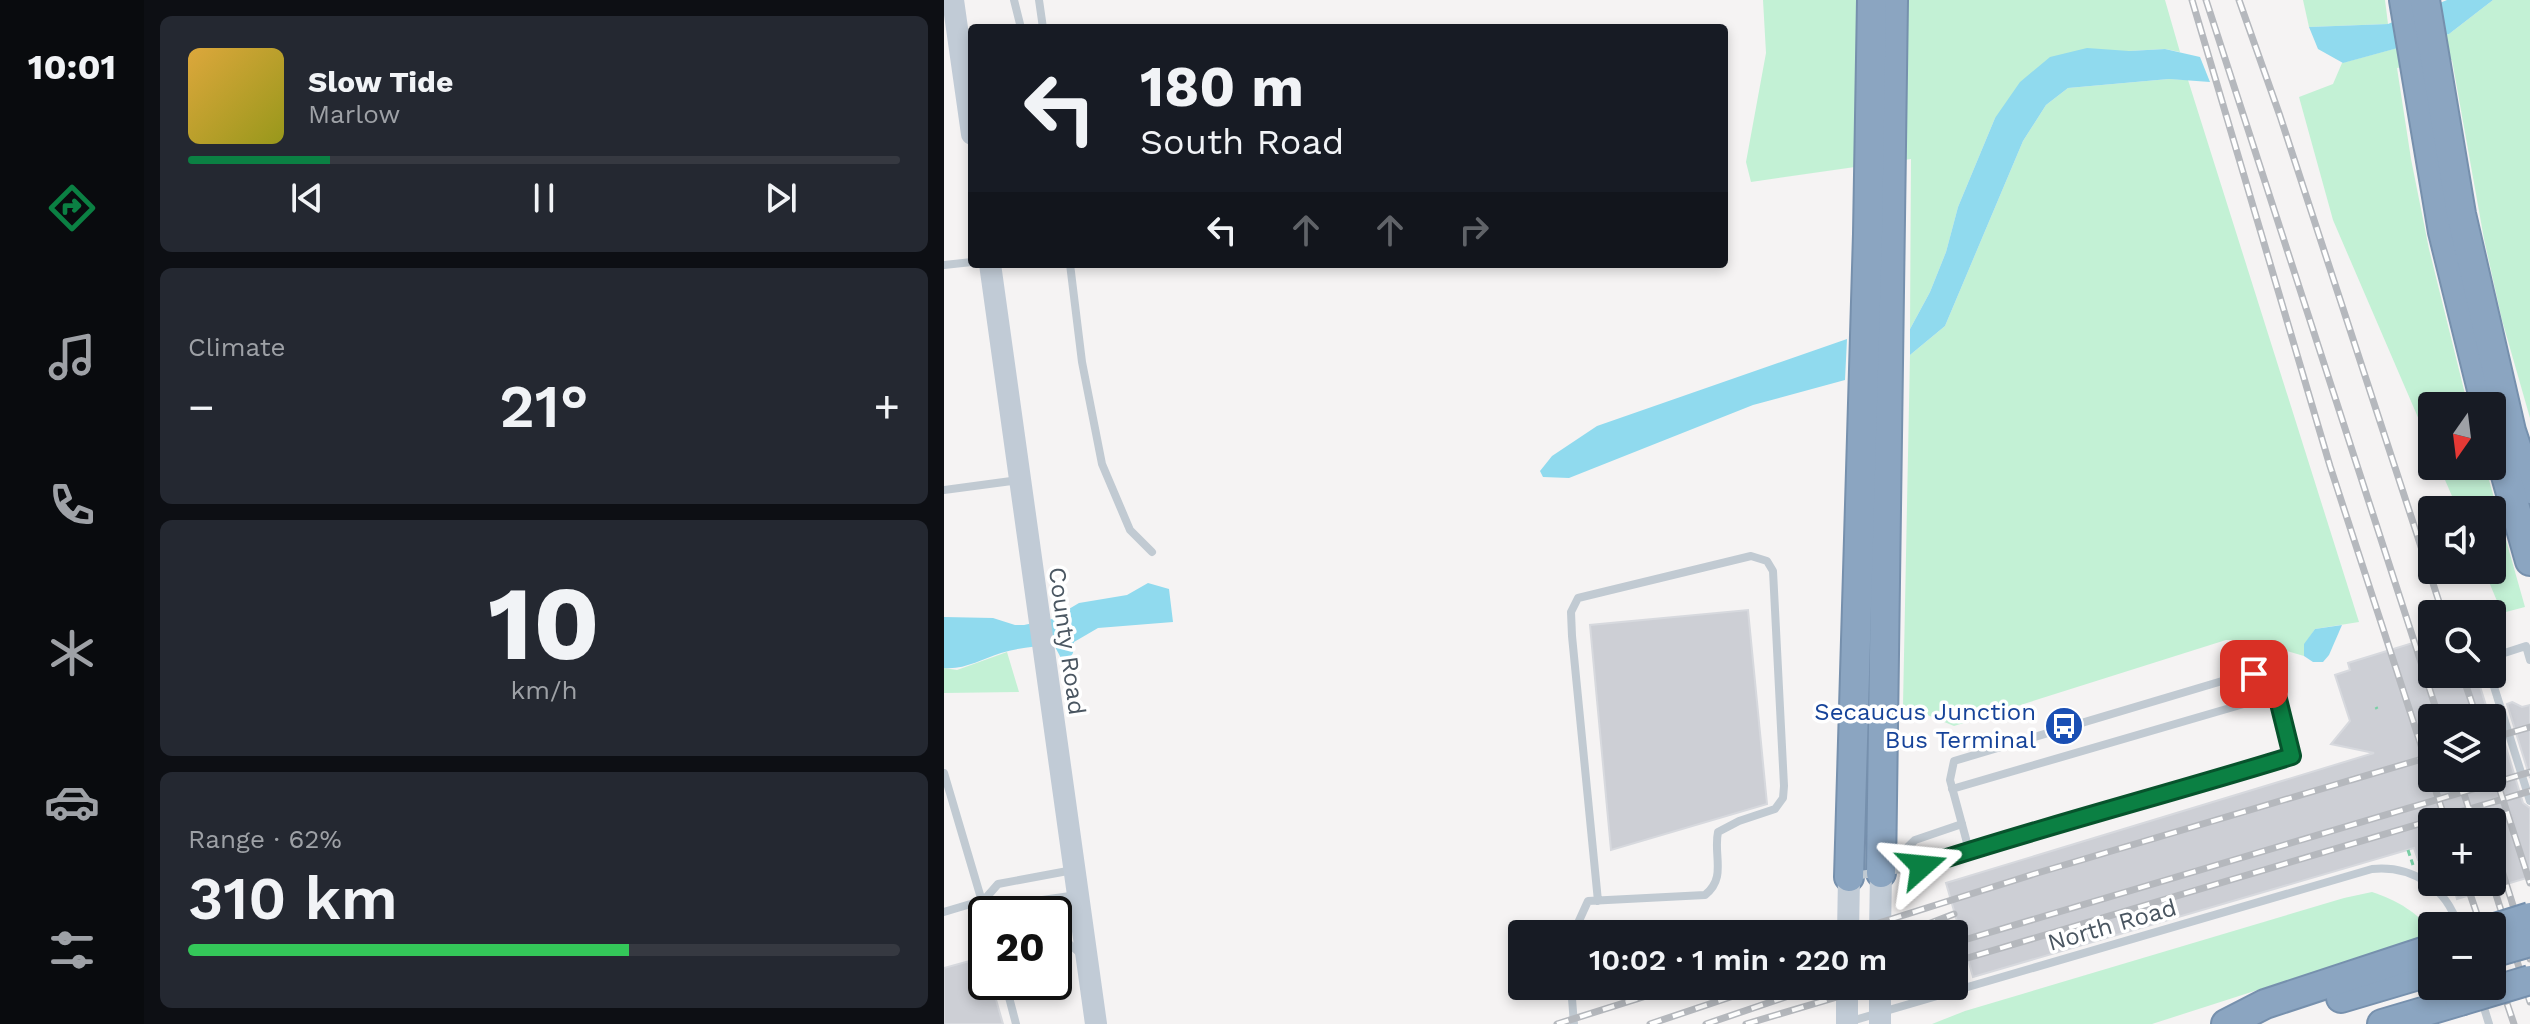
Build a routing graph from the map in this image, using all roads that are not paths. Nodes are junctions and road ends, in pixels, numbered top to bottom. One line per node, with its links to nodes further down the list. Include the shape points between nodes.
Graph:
1 (953, 0): 11 (main road)
2 (1014, 0): 8 (lane)
3 (1039, 0): 9 (lane)
4 (1872, 0): 36 (highway)
5 (1893, 0): 35 (highway)
6 (2404, 0): 10 (highway)
7 (2425, 0): 10 (highway)
8 (1020, 24)
9 (1042, 24)
10 (2427, 78): 16 (highway); 17 (highway, via 2443,232)
11 (968, 106)
12 (968, 262): 13 (lane)
13 (944, 265)
14 (991, 268): 20 (main road, County Road)
15 (1070, 268): 23 (lane, via 1102,464 1130,530)
16 (2498, 370): 18 (highway); 21 (highway)
17 (2483, 392)
18 (2530, 464)
19 (2506, 476): 24 (highway)
20 (1020, 479): 22 (lane); 34 (main road, County Road)
21 (2530, 489)
22 (944, 490)
23 (1152, 552)
24 (2530, 561)
25 (2506, 652): 26 (lane, via 2526,646)
26 (2530, 660)
27 (2494, 688): 31 (lane)
28 (2278, 694): 30 (lane); 30 (lane, via 2271,682 2249,673 1954,761); 33 (lane, via 2292,756)
29 (944, 773): 38 (lane)
30 (1952, 789): 32 (lane)
31 (2530, 801)
32 (1962, 824): 33 (lane); 35 (lane, via 1915,840)
33 (1969, 850): 35 (lane)
34 (1073, 870): 37 (main road, County Road); 39 (lane, via 998,884)
35 (1881, 873): 36 (lane); 48 (main road)
36 (1849, 877): 47 (main road)
37 (1077, 895): 40 (lane); 54 (main road, County Road)
38 (981, 896)
39 (986, 896)
40 (1070, 896)
41 (1598, 901): 41 (lane, via 1705,895 1718,877 1718,832 1775,809 1783,798 1773,571 1767,561 1751,556 1578,598 1571,612); 46 (lane, via 1588,901)
42 (968, 904): 43 (lane)
43 (944, 912)
44 (2452, 912): 63 (lane, North Road, via 2430,884 2410,873 2366,871)
45 (2530, 917): 49 (highway, bridge)
46 (1579, 920)
47 (1848, 920)
48 (1880, 920)
49 (2506, 925)
50 (2530, 942): 52 (highway, bridge)
51 (1072, 947): 54 (lane)
52 (2506, 949)
53 (2418, 954): 68 (highway, via 2265,1004)
54 (1086, 959): 66 (main road, County Road)
55 (2418, 975): 69 (highway)
56 (2530, 980): 57 (highway, bridge)
57 (2506, 985)
58 (1010, 1000): 65 (lane)
59 (1572, 1000): 67 (lane)
60 (1847, 1000): 64 (main road)
61 (2451, 1000): 70 (highway)
62 (2472, 1000): 71 (lane)
63 (1880, 1019): 64 (lane, North Road)
64 (1847, 1023)
65 (1016, 1024)
66 (1096, 1024)
67 (1574, 1024)
68 (2226, 1024)
69 (2255, 1024)
70 (2382, 1024)
71 (2489, 1024)

